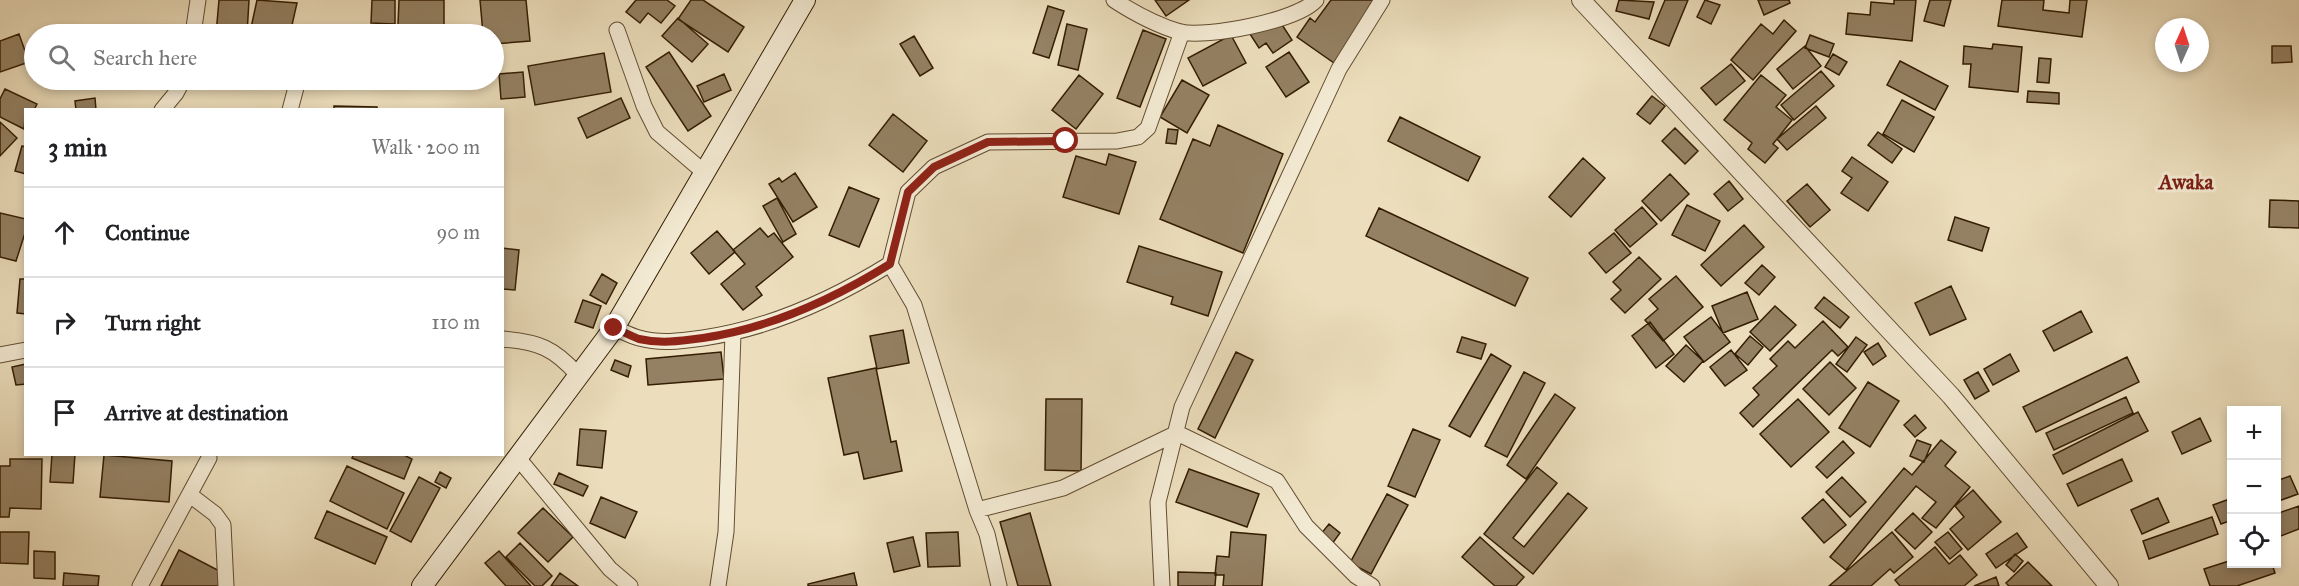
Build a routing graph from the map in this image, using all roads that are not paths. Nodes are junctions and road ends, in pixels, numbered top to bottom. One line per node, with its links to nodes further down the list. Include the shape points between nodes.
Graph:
1 (198, 0): 7 (street)
2 (805, 0): 14 (main road)
3 (1114, 0): 9 (street, via 1140,16)
4 (1316, 0): 9 (street, via 1294,13 1236,30)
5 (1382, 0): 22 (street, via 1339,69 1206,352 1182,407)
6 (1581, 0): 35 (street, via 1951,396)
7 (194, 24)
8 (617, 30): 14 (street, via 657,132)
9 (1182, 32): 15 (street, via 1148,128 1138,137 1117,141 988,142 934,167 908,192)
10 (178, 90): 12 (street)
11 (295, 90): 13 (street)
12 (164, 108)
13 (291, 108)
14 (705, 173): 16 (main road)
15 (890, 264): 17 (street, via 783,320); 26 (street, via 914,304)
16 (614, 328): 17 (street, via 638,338 671,342); 21 (main road)
17 (733, 333): 31 (street, via 726,532)
18 (504, 339): 21 (street, via 533,342 560,355)
19 (24, 350): 20 (street)
20 (0, 355)
21 (578, 375): 24 (main road)
22 (1177, 433): 26 (street, via 1062,488); 33 (street, via 1158,502); 34 (street, via 1277,480 1306,526 1356,576)
23 (209, 458): 25 (street)
24 (518, 458): 29 (main road); 30 (street, via 610,569)
25 (190, 495): 27 (street); 28 (street, via 223,525)
26 (977, 510): 32 (street)
27 (140, 586)
28 (226, 586)
29 (422, 586)
30 (630, 586)
31 (718, 586)
32 (999, 586)
33 (1162, 586)
34 (1372, 586)
35 (2109, 586)

